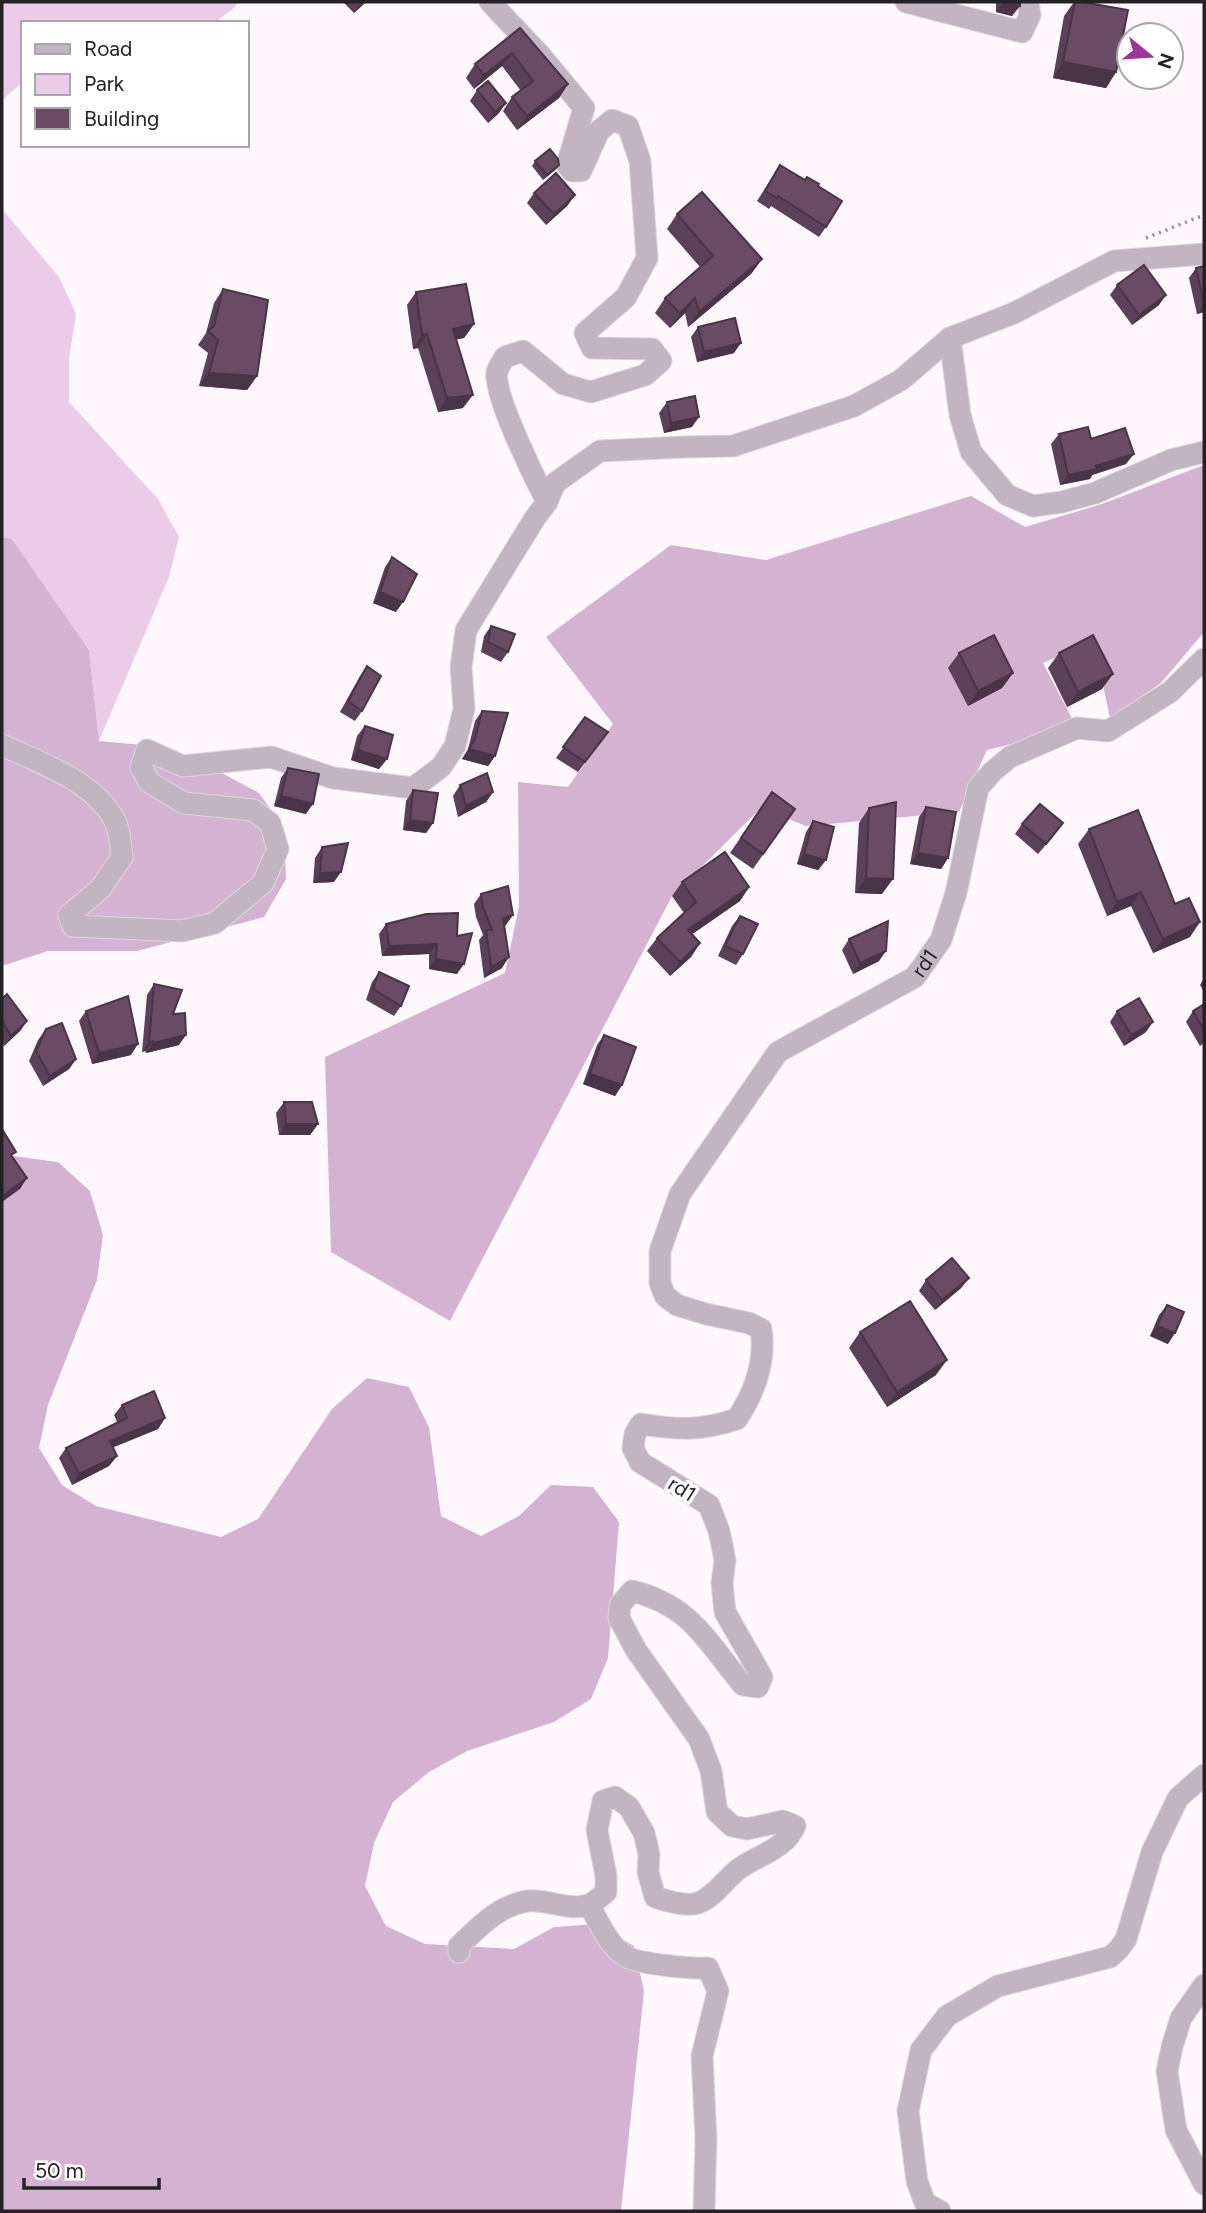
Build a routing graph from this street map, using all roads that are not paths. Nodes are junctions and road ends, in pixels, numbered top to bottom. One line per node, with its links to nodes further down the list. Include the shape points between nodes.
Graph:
1 (491, 2): 7 (street, via 584,108 567,165 572,171 581,171 599,131 612,120 628,126 640,161 647,258 626,297 585,333 592,348 652,349 661,361 645,375 591,391 563,384 523,351 505,357 497,372 500,393)
2 (906, 2): 3 (street, via 1022,32 1030,15)
3 (1028, 2)
4 (1204, 254): 5 (street, via 1114,261 1014,313)
5 (950, 338): 6 (street, via 960,415 971,452 1007,495 1033,506 1062,502); 7 (street, via 901,380 855,406 733,446 600,452 555,484)
6 (1204, 452)
7 (547, 502): 9 (street, via 466,630 461,667 464,709 455,746 441,767 413,788 333,778 271,757 183,766 147,750 141,767 149,782 184,803 253,810 270,823 278,849 263,883 215,923 182,931 73,926 69,915 100,889 122,857 116,821 100,800 68,776)
8 (1204, 659): 11 (street, rd1, via 1170,692 1108,731 1077,728 1010,757 992,772 978,788 941,940 915,977 778,1052 680,1194 660,1251 664,1296 677,1305 761,1329 764,1348 750,1399 737,1419 710,1428 641,1424 633,1448 640,1462 709,1505 725,1560 725,1612 762,1677 758,1687 743,1685 709,1640 672,1605 632,1591 620,1605 619,1618 699,1739 711,1771 717,1812 732,1826 747,1829 783,1821 795,1826 791,1836 739,1869 698,1903 675,1903 655,1898 644,1833 629,1807 615,1797 603,1801 597,1830 606,1892)
9 (2, 745)
10 (1204, 1775): 16 (street, via 1172,1809 1152,1852 1119,1950 998,1986 947,2016 921,2050 908,2110 917,2181 925,2203)
11 (589, 1905): 12 (street, via 529,1901 505,1907 459,1946); 15 (street, via 609,1939 628,1957 689,1969 708,1968 718,1991 702,2056)
12 (459, 1952)
13 (1204, 1985): 14 (street, via 1181,2018 1167,2071 1176,2130)
14 (1204, 2184)
15 (704, 2211)
16 (940, 2211)

